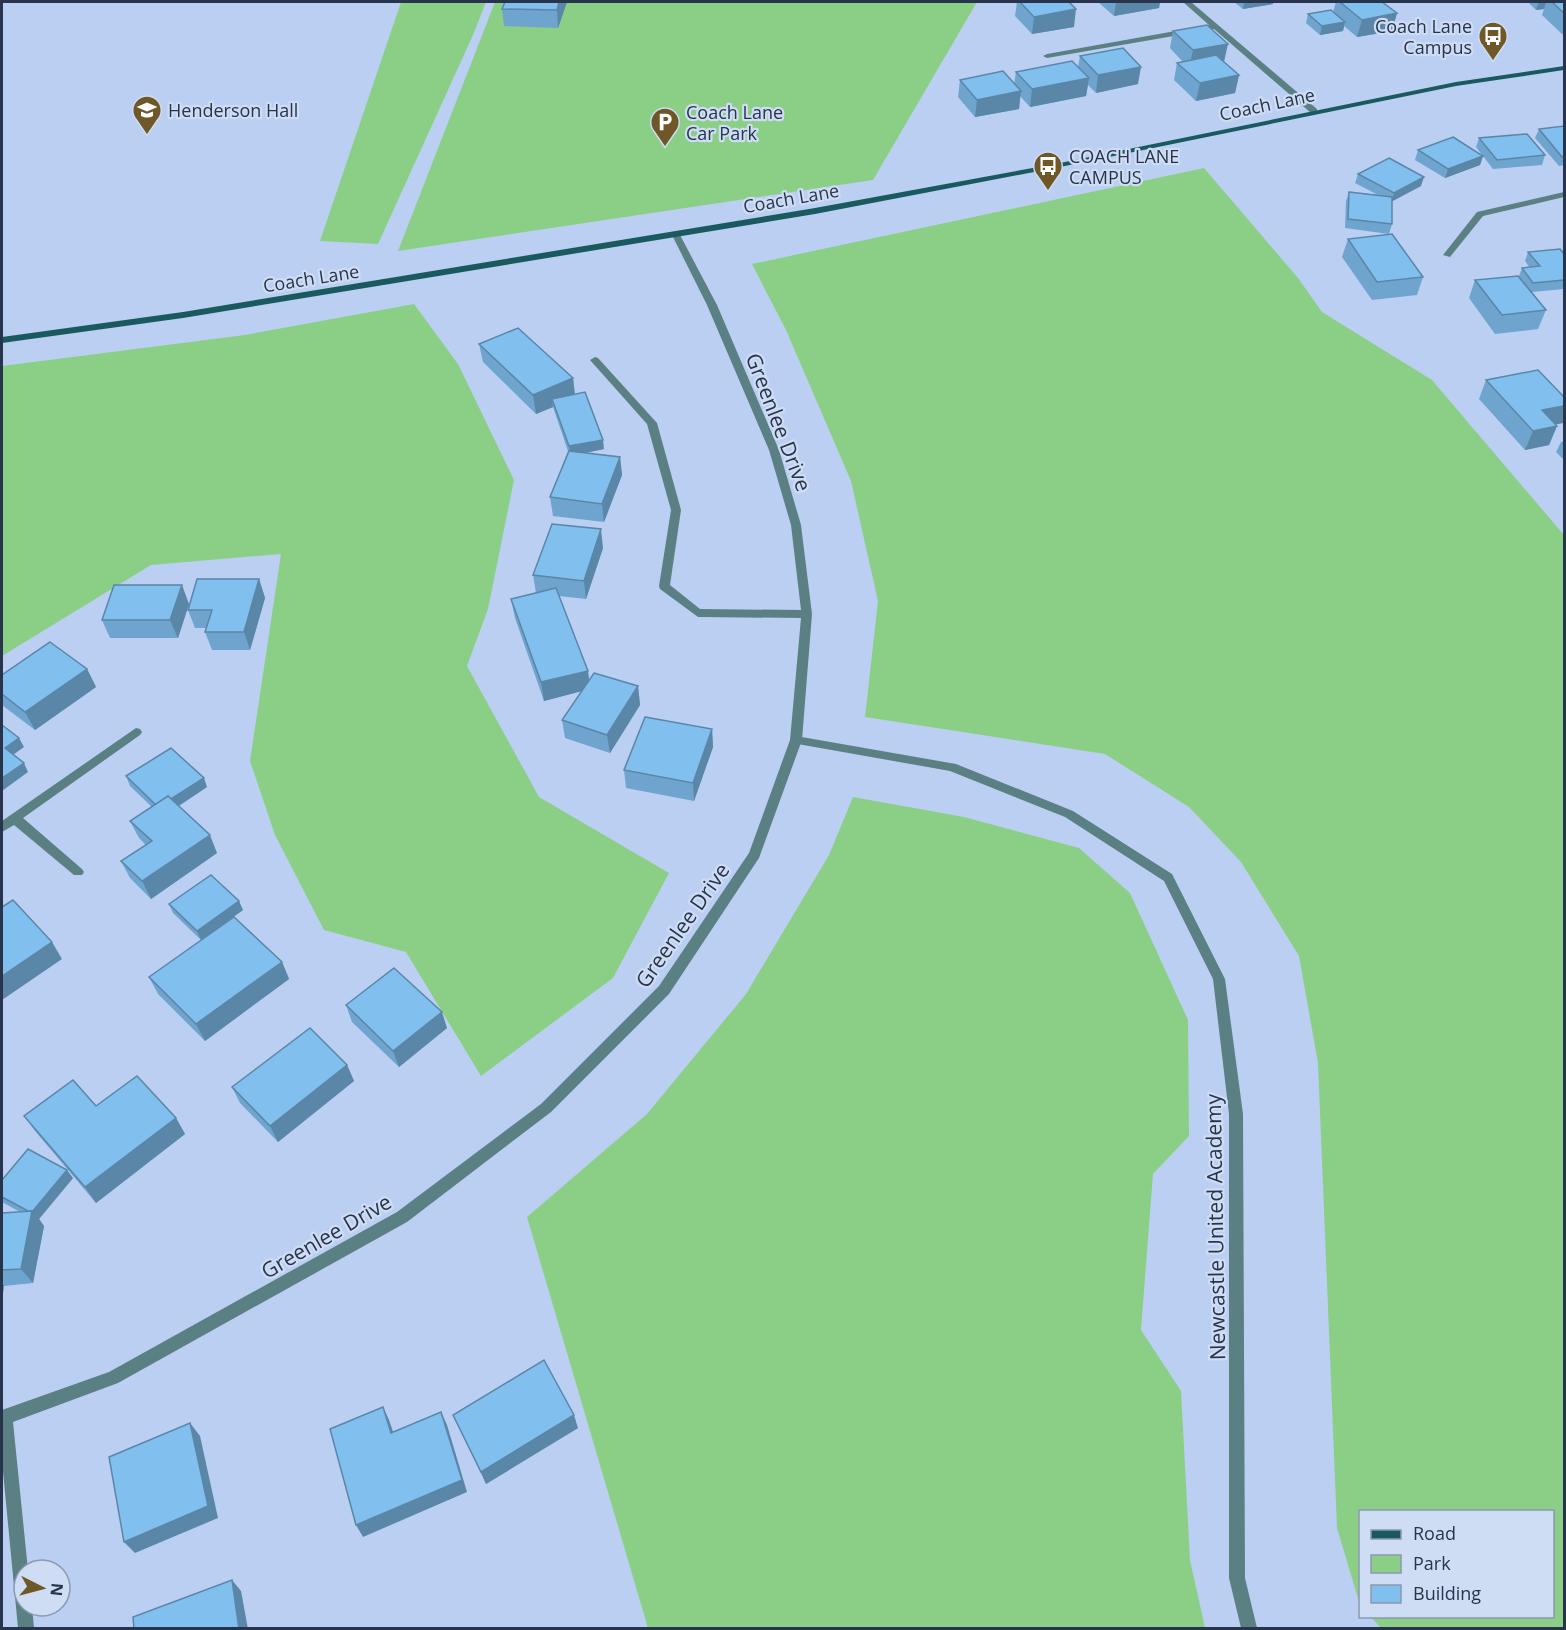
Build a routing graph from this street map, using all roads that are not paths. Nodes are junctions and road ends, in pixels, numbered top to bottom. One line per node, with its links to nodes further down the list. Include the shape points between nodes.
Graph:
1 (1187, 2): 2 (street)
2 (1216, 26): 3 (street); 5 (street)
3 (1047, 56)
4 (1564, 68): 5 (street, Coach Lane)
5 (1314, 111): 7 (street, Coach Lane, via 1060,165)
6 (1564, 195): 8 (street, via 1480,214)
7 (676, 235): 9 (street, Coach Lane, via 183,315); 11 (street, Greenlee Drive, via 712,305 774,450 796,525)
8 (1446, 255)
9 (2, 340)
10 (595, 360): 11 (street, via 652,423 676,510 664,586 698,613)
11 (807, 614): 13 (street, Greenlee Drive)
12 (136, 732): 14 (street)
13 (796, 740): 17 (street, Greenlee Drive, via 755,855 664,990 546,1108 402,1217 113,1378); 19 (street, Newcastle United Academy, via 952,767 1069,814 1168,878 1219,979 1236,1114 1237,1578)
14 (15, 818): 15 (street); 16 (street)
15 (2, 827)
16 (78, 872)
17 (3, 1417): 18 (street)
18 (26, 1629)
19 (1249, 1629)

